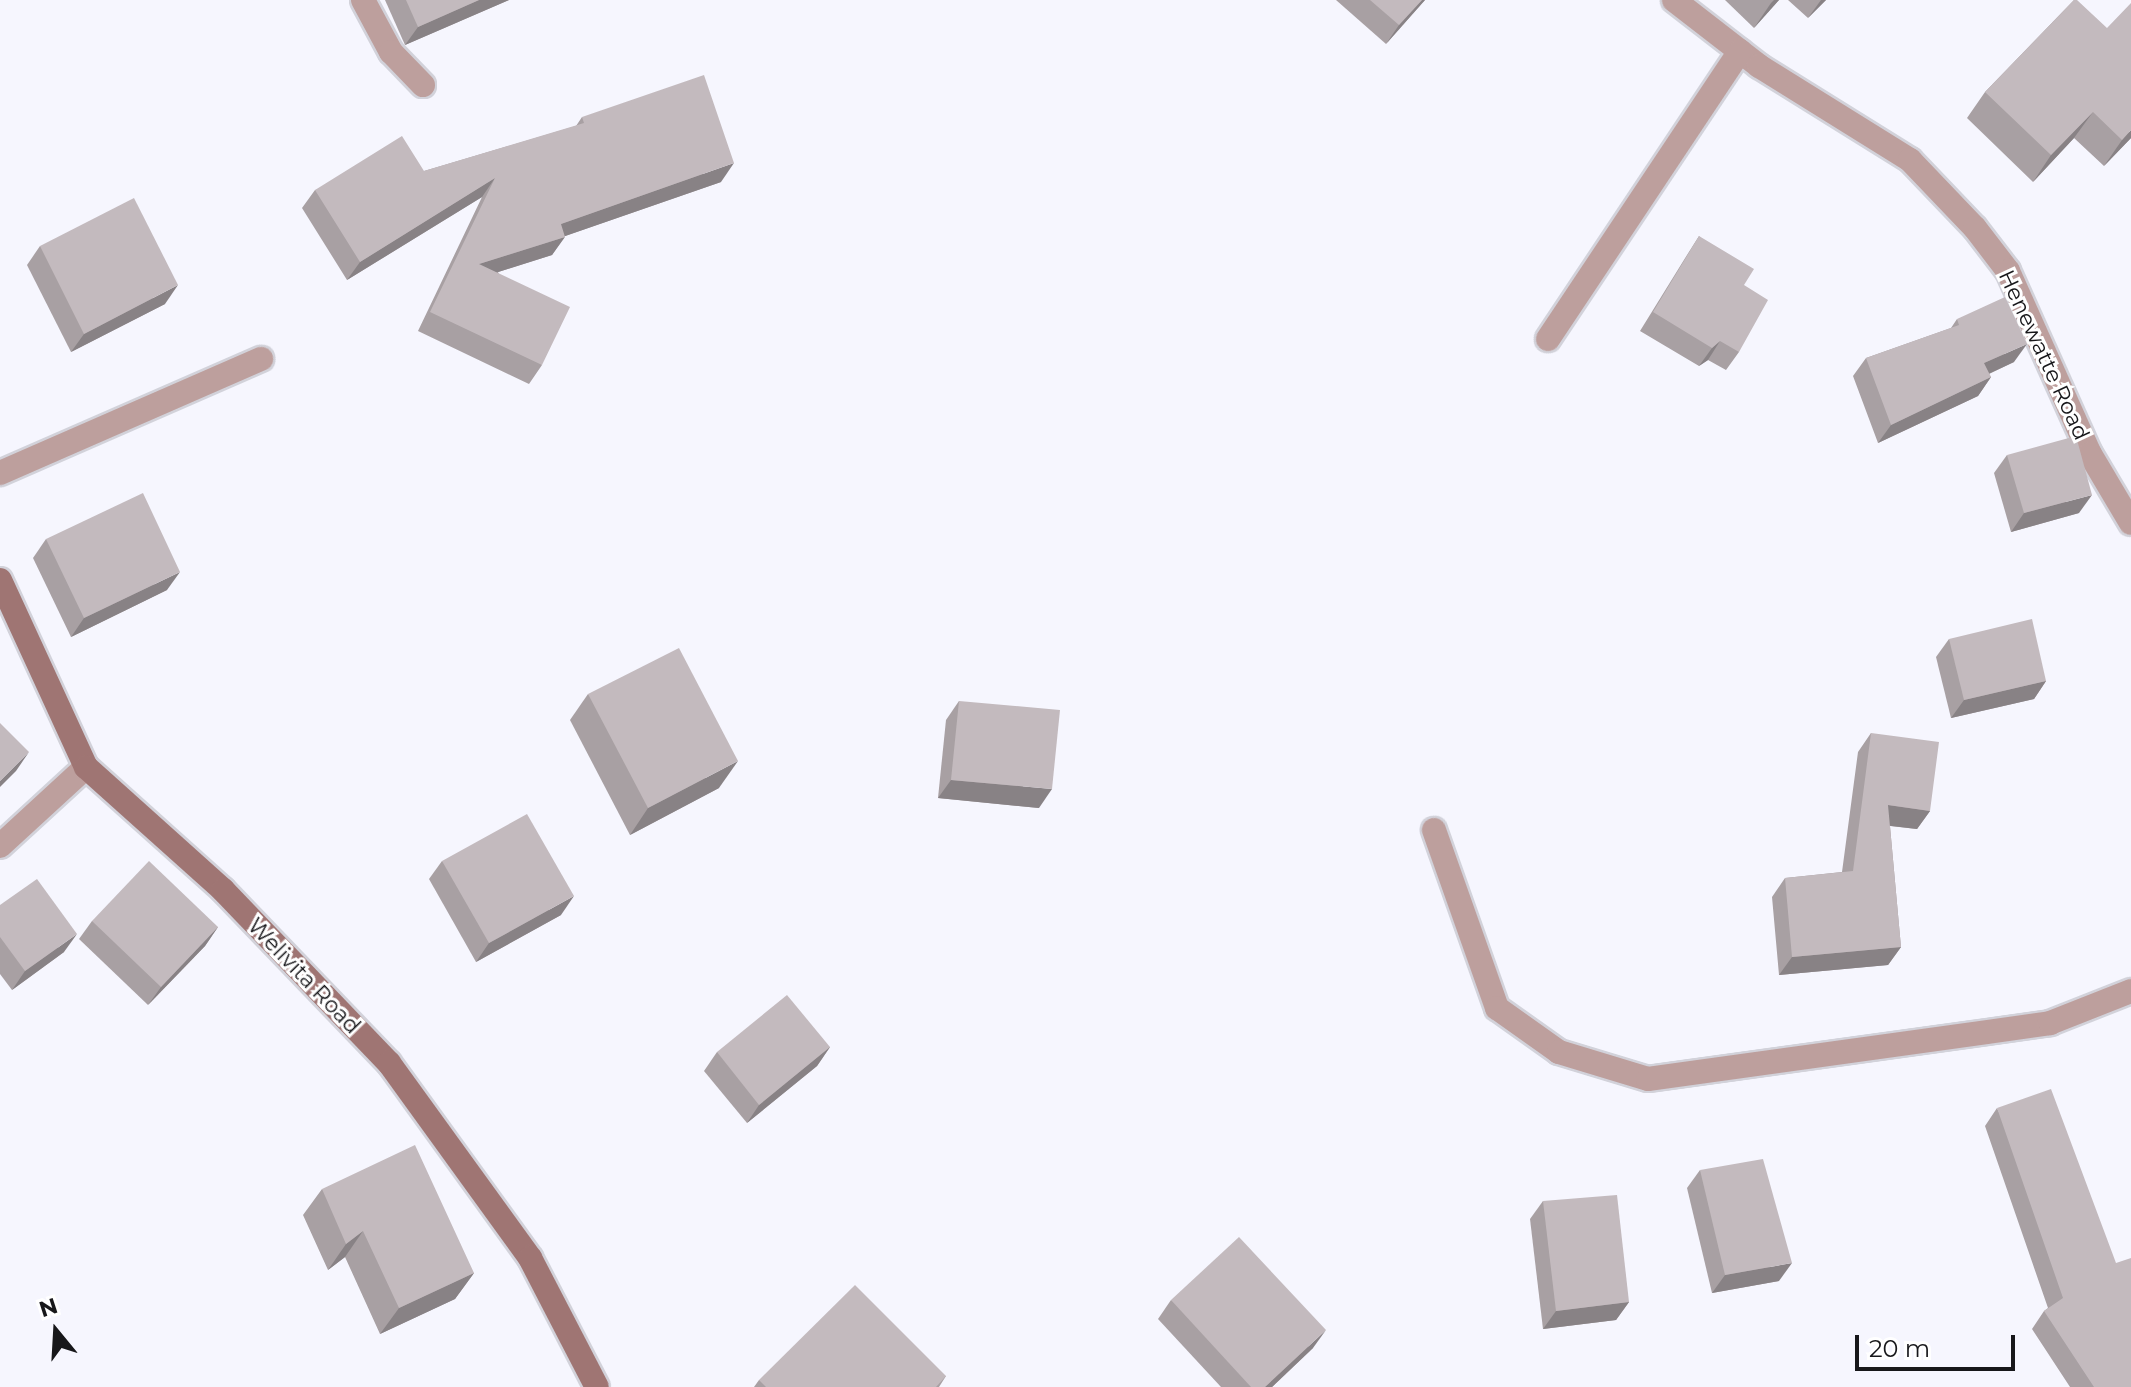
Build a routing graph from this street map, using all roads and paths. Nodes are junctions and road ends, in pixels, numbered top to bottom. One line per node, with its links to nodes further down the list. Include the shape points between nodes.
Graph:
1 (363, 0): 4 (street, via 391,52)
2 (1674, 0): 3 (street, Henewatte Road)
3 (1740, 51): 5 (street); 8 (street, Henewatte Road, via 1910,160 1975,228 2008,271 2090,454)
4 (423, 85)
5 (1548, 339)
6 (261, 359): 7 (street)
7 (0, 473)
8 (2131, 523)
9 (0, 580): 10 (street, Welivita Road)
10 (86, 767): 12 (street); 14 (street, Welivita Road, via 223,890 389,1063 530,1258)
11 (1434, 830): 13 (street, via 1497,1008 1559,1052 1648,1079 2050,1023)
12 (0, 846)
13 (2131, 991)
14 (597, 1387)

